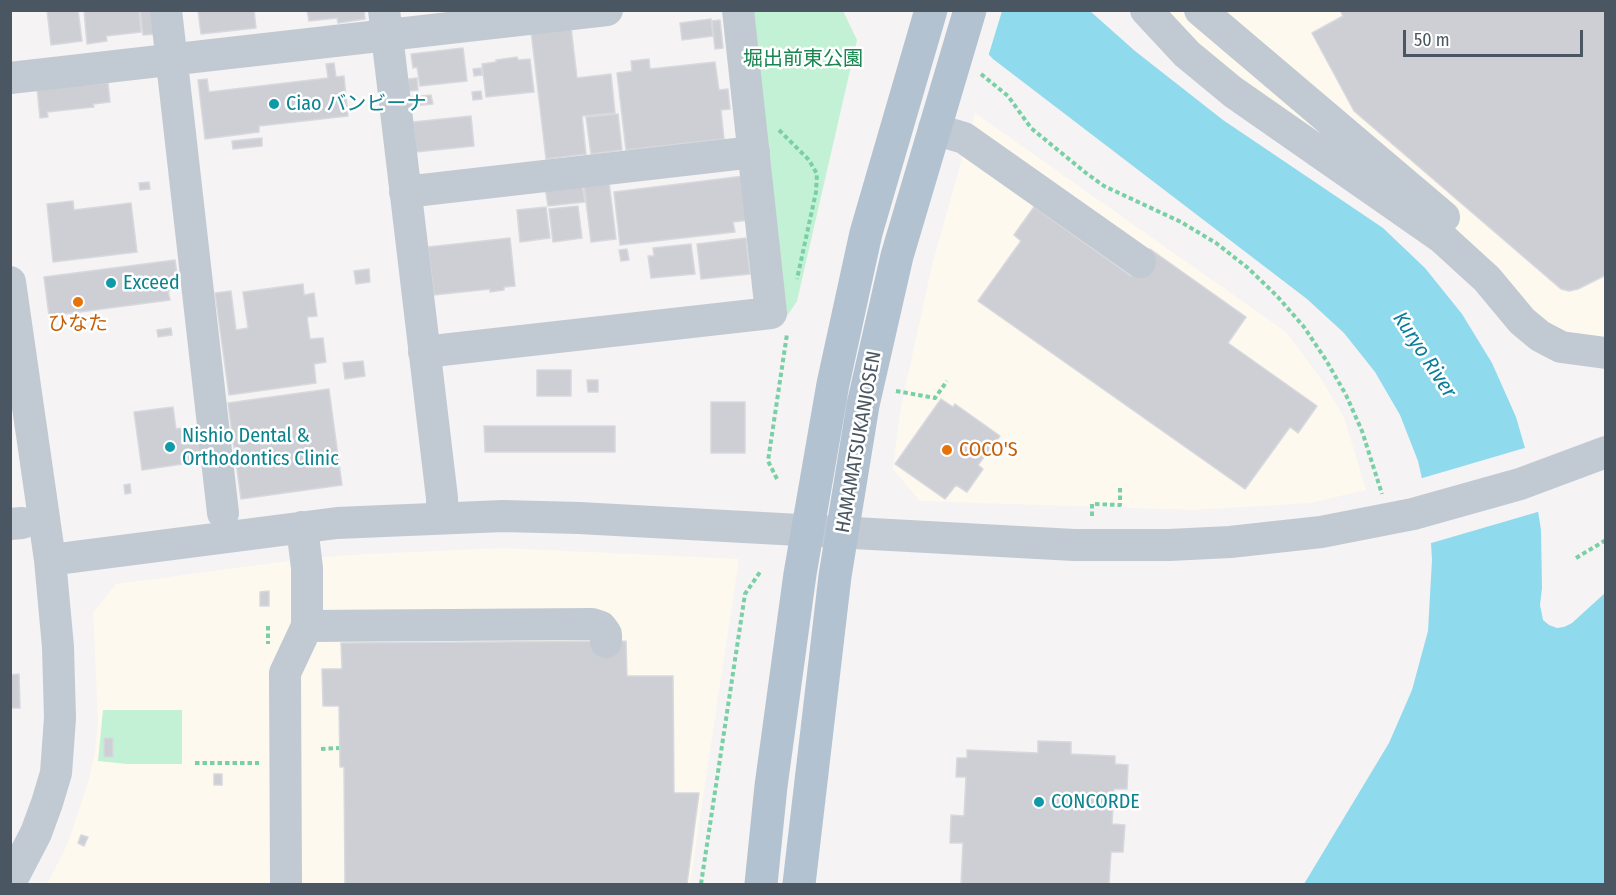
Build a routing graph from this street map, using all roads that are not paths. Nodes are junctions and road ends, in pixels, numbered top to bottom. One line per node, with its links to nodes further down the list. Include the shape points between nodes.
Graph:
1 (166, 10): 9 (street)
2 (607, 10): 8 (street)
3 (738, 10): 12 (street)
4 (970, 10): 11 (main road, HAMAMATSUKANJOSEN)
5 (1200, 10): 14 (street, via 1443,216 1446,221)
6 (931, 11): 23 (main road, HAMAMATSUKANJOSEN, via 854,283)
7 (1146, 11): 14 (street, via 1187,54 1233,92)
8 (385, 23): 9 (street); 13 (street)
9 (171, 60): 10 (street); 20 (street)
10 (10, 78)
11 (934, 129): 15 (street, via 964,138); 24 (main road, HAMAMATSUKANJOSEN, via 873,355)
12 (754, 152): 13 (street); 17 (street, via 771,312)
13 (405, 192): 17 (street)
14 (1437, 234): 18 (street, via 1465,257 1540,336 1561,346)
15 (1140, 262)
16 (10, 282): 25 (street)
17 (424, 352): 21 (street)
18 (1605, 353)
19 (1605, 452): 24 (street, via 1485,495 1361,525 1291,536 1169,545 1074,545)
20 (223, 513)
21 (442, 518): 22 (street); 23 (street, via 579,518)
22 (302, 527): 25 (street); 26 (street)
23 (807, 530): 24 (street); 30 (main road, HAMAMATSUKANJOSEN)
24 (842, 532): 31 (main road, HAMAMATSUKANJOSEN)
25 (50, 560): 28 (street, via 60,699 56,773 36,832)
26 (307, 626): 27 (street, via 592,624 601,627); 29 (street, via 285,673)
27 (606, 642)
28 (10, 883)
29 (286, 885)
30 (761, 885)
31 (799, 885)

